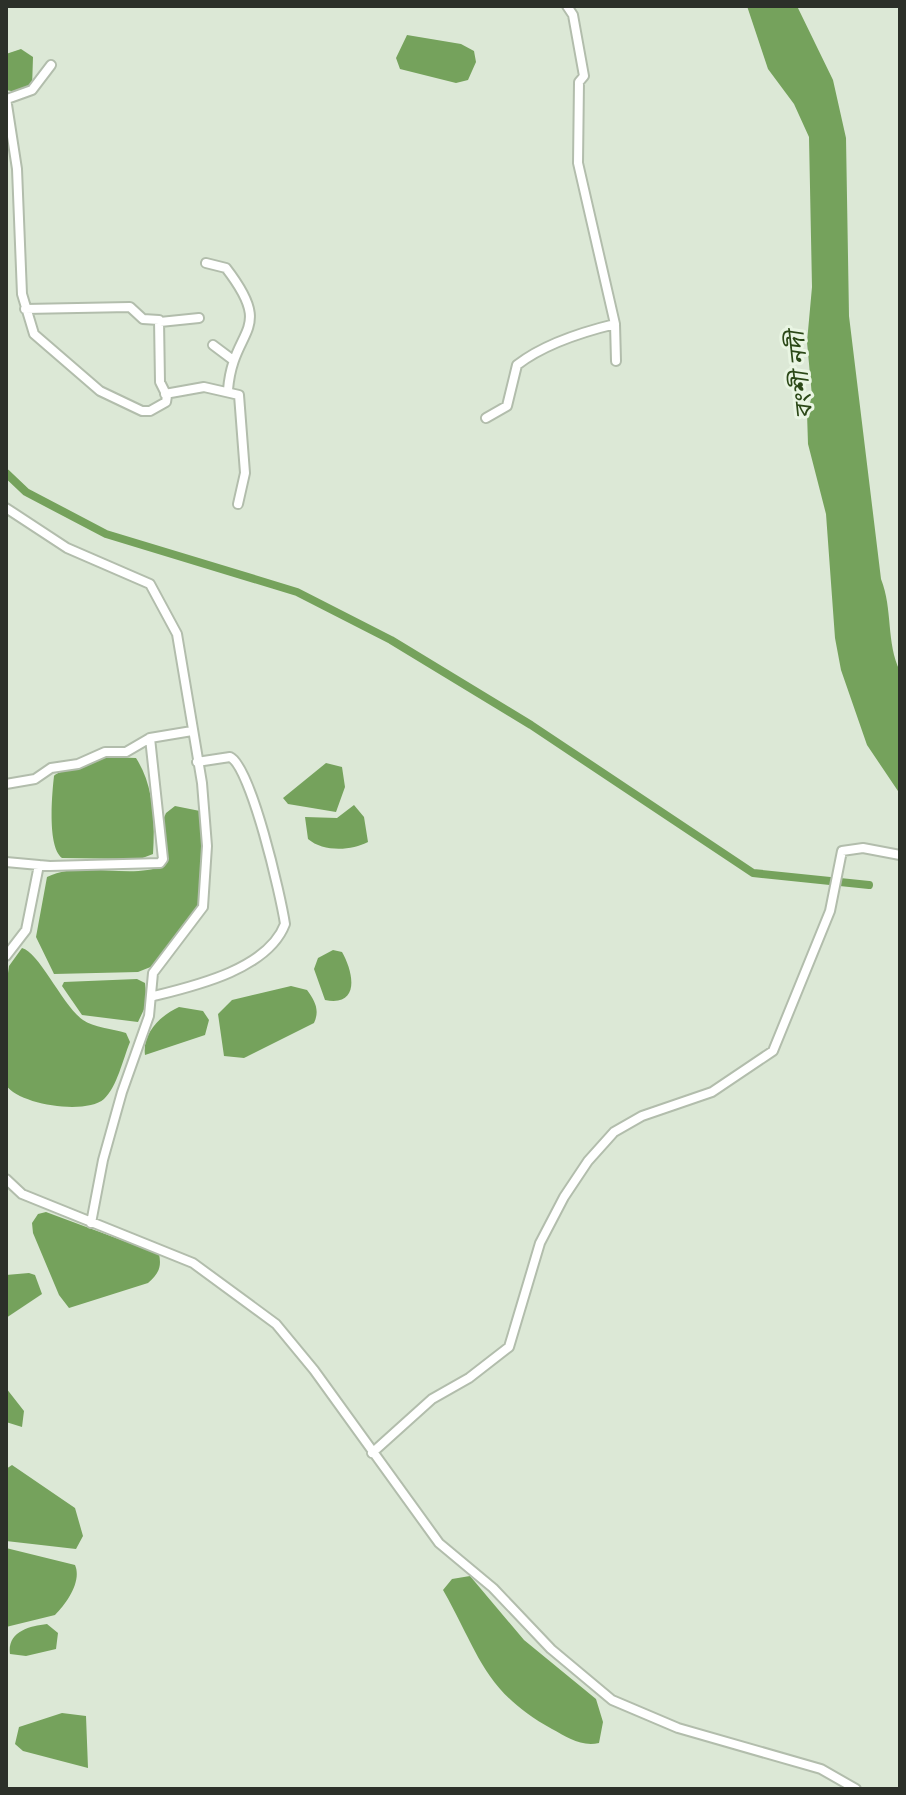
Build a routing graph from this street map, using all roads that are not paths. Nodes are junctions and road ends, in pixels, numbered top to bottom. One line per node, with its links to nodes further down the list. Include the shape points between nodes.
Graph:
1 (567, 6): 9 (street, via 584,76 579,82 578,163)
2 (51, 65): 3 (street, via 32,90)
3 (6, 98): 4 (street)
4 (9, 138): 6 (street)
5 (206, 263): 11 (street, via 226,268 249,306 251,328)
6 (25, 309): 8 (street, via 130,307 143,319); 14 (street, via 34,334 100,391 150,411 166,402)
7 (199, 318): 8 (street)
8 (160, 322): 14 (street, via 160,382)
9 (615, 324): 12 (street); 15 (street, via 548,344 522,361 507,406)
10 (213, 345): 11 (street)
11 (233, 360): 13 (street)
12 (616, 361)
13 (228, 390): 14 (street, via 204,387); 16 (street, via 241,399 245,473)
14 (165, 394)
15 (486, 418)
16 (238, 504)
17 (6, 508): 18 (street, via 67,548 150,584 177,634)
18 (192, 731): 19 (street); 20 (street)
19 (150, 738): 21 (street, via 126,752 105,752 51,768 35,779); 24 (street, via 160,863)
20 (197, 762): 26 (street, via 207,846 203,907 153,973); 26 (street, via 230,757 239,765 260,821 285,924 263,955 204,985)
21 (6, 784)
22 (900, 855): 29 (street, via 842,851 830,911 773,1051 712,1092 642,1116 614,1132 588,1161 540,1243 509,1347 432,1399)
23 (6, 862): 24 (street)
24 (39, 865): 25 (street, via 26,930)
25 (6, 956)
26 (154, 996): 28 (street, via 103,1160)
27 (6, 1179): 28 (street, via 22,1194)
28 (91, 1223): 29 (street, via 193,1263 257,1308 302,1354)
29 (372, 1453): 30 (street, via 439,1543 612,1700 678,1728 821,1769)
30 (856, 1789)

